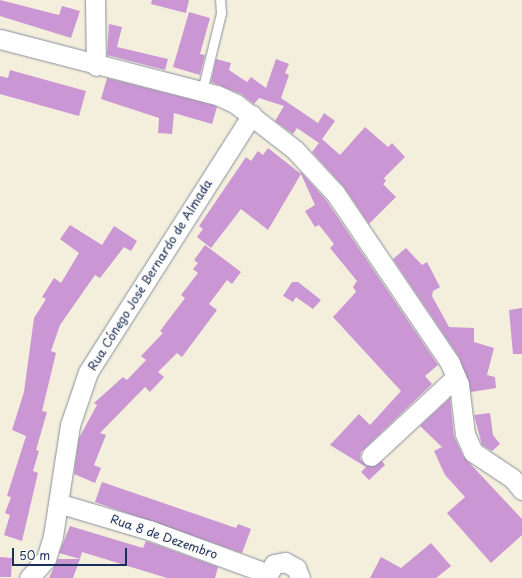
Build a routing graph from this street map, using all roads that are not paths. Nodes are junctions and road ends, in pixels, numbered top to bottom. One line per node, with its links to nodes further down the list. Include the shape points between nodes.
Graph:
1 (94, 0): 4 (street)
2 (220, 0): 5 (lane, via 221,13)
3 (0, 39): 4 (street)
4 (96, 66): 5 (street)
5 (202, 91): 6 (street, via 236,104)
6 (252, 115): 7 (street, via 294,150 335,193); 10 (street, Rua Cónego José Bernardo de Almada, via 88,372 70,426)
7 (456, 377): 8 (street); 9 (street, via 469,446 479,459 512,478)
8 (371, 456)
9 (522, 490)
10 (61, 504): 11 (street, Rua 8 de Dezembro, via 149,530); 12 (street, Rua Cónego José Bernardo de Almada, via 46,559)
11 (266, 575): 13 (street, Rua 8 de Dezembro, via 274,564 285,562 296,568)
12 (29, 578)
13 (300, 578)

